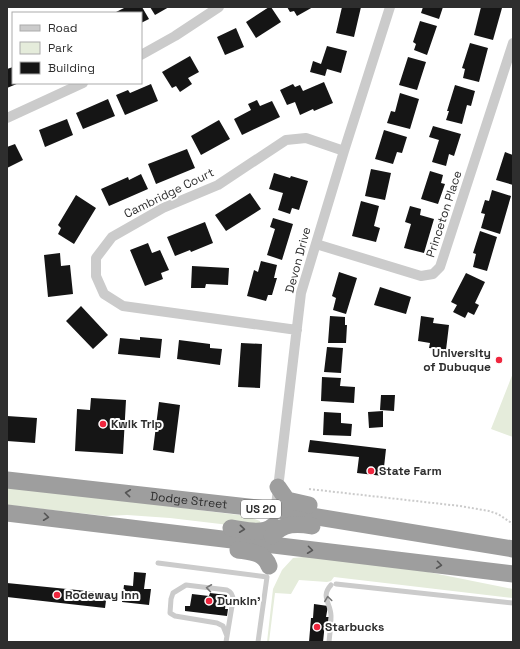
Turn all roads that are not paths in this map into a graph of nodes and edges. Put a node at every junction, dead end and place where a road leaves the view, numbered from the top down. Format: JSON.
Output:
{"nodes":[{"id":1,"x":219,"y":7,"type":"edge"},
{"id":2,"x":390,"y":7,"type":"edge"},
{"id":3,"x":513,"y":43,"type":"edge"},
{"id":4,"x":142,"y":54,"type":"edge"},
{"id":5,"x":81,"y":84,"type":"edge"},
{"id":6,"x":7,"y":118,"type":"edge"},
{"id":7,"x":344,"y":151,"type":"junction"},
{"id":8,"x":316,"y":244,"type":"junction"},
{"id":9,"x":297,"y":330,"type":"junction"},
{"id":10,"x":7,"y":480,"type":"edge"},
{"id":11,"x":278,"y":487,"type":"junction"},
{"id":12,"x":7,"y":513,"type":"edge"},
{"id":13,"x":111,"y":525,"type":"junction"},
{"id":14,"x":273,"y":529,"type":"junction"},
{"id":15,"x":458,"y":540,"type":"junction"},
{"id":16,"x":513,"y":549,"type":"edge"},
{"id":17,"x":158,"y":564,"type":"dead end"},
{"id":18,"x":268,"y":572,"type":"junction"},
{"id":19,"x":513,"y":574,"type":"edge"},
{"id":20,"x":513,"y":603,"type":"edge"},
{"id":21,"x":227,"y":636,"type":"junction"},
{"id":22,"x":226,"y":642,"type":"edge"},
{"id":23,"x":258,"y":642,"type":"edge"},
{"id":24,"x":329,"y":642,"type":"edge"}],
"edges":[{"from":1,"to":4,"type":"street"},
{"from":2,"to":7,"type":"street","name":"Devon Drive"},
{"from":3,"to":8,"type":"street","name":"Princeton Place"},
{"from":5,"to":6,"type":"street"},
{"from":7,"to":8,"type":"street","name":"Devon Drive"},
{"from":7,"to":9,"type":"street","name":"Cambridge Court"},
{"from":8,"to":9,"type":"street","name":"Devon Drive"},
{"from":9,"to":11,"type":"street","name":"Devon Drive"},
{"from":14,"to":10,"type":"highway","name":"Dodge Street","number":"US 20","one_way":true},
{"from":11,"to":14,"type":"street","name":"Devon Drive"},
{"from":11,"to":15,"type":"highway"},
{"from":12,"to":13,"type":"highway","one_way":true},
{"from":13,"to":14,"type":"highway","one_way":true},
{"from":13,"to":18,"type":"highway"},
{"from":14,"to":15,"type":"highway","name":"Dodge Street","number":"US 20"},
{"from":14,"to":15,"type":"highway"},
{"from":14,"to":18,"type":"street","name":"Devon Drive"},
{"from":14,"to":19,"type":"highway","name":"Dodge Street","number":"US 20","one_way":true},
{"from":15,"to":16,"type":"highway","name":"Dodge Street","number":"US 20"},
{"from":17,"to":18,"type":"lane"},
{"from":18,"to":23,"type":"lane"},
{"from":24,"to":20,"type":"lane","one_way":true},
{"from":21,"to":21,"type":"lane","one_way":true},
{"from":21,"to":22,"type":"lane"}]}
